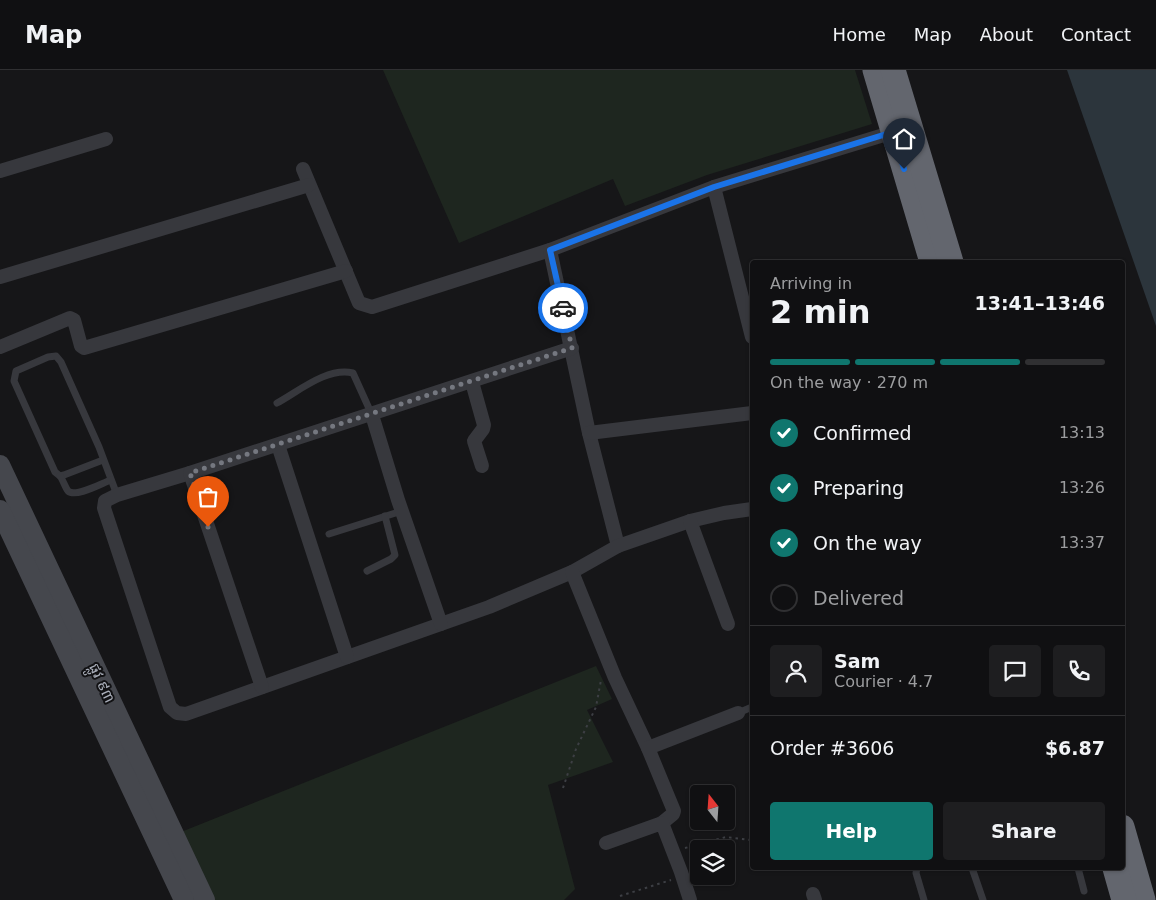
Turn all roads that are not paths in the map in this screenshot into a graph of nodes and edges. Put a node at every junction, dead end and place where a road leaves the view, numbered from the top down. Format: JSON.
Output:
{"nodes":[{"id":1,"x":875,"y":70,"type":"edge"},
{"id":2,"x":893,"y":70,"type":"edge"},
{"id":3,"x":902,"y":129,"type":"junction"},
{"id":4,"x":106,"y":139,"type":"dead end"},
{"id":5,"x":303,"y":169,"type":"dead end"},
{"id":6,"x":0,"y":171,"type":"edge"},
{"id":7,"x":309,"y":185,"type":"junction"},
{"id":8,"x":714,"y":187,"type":"junction"},
{"id":9,"x":550,"y":250,"type":"junction"},
{"id":10,"x":932,"y":260,"type":"edge"},
{"id":11,"x":950,"y":260,"type":"edge"},
{"id":12,"x":346,"y":271,"type":"junction"},
{"id":13,"x":0,"y":277,"type":"edge"},
{"id":14,"x":750,"y":315,"type":"edge"},
{"id":15,"x":0,"y":347,"type":"edge"},
{"id":16,"x":572,"y":348,"type":"junction"},
{"id":17,"x":472,"y":382,"type":"junction"},
{"id":18,"x":277,"y":403,"type":"dead end"},
{"id":19,"x":750,"y":413,"type":"edge"},
{"id":20,"x":372,"y":415,"type":"junction"},
{"id":21,"x":589,"y":433,"type":"junction"},
{"id":22,"x":278,"y":445,"type":"junction"},
{"id":23,"x":103,"y":460,"type":"junction"},
{"id":24,"x":0,"y":465,"type":"edge"},
{"id":25,"x":482,"y":466,"type":"dead end"},
{"id":26,"x":190,"y":473,"type":"junction"},
{"id":27,"x":60,"y":476,"type":"junction"},
{"id":28,"x":111,"y":480,"type":"junction"},
{"id":29,"x":117,"y":495,"type":"junction"},
{"id":30,"x":750,"y":508,"type":"edge"},
{"id":31,"x":0,"y":510,"type":"edge"},
{"id":32,"x":402,"y":511,"type":"junction"},
{"id":33,"x":385,"y":516,"type":"junction"},
{"id":34,"x":690,"y":521,"type":"junction"},
{"id":35,"x":329,"y":534,"type":"dead end"},
{"id":36,"x":618,"y":546,"type":"junction"},
{"id":37,"x":367,"y":570,"type":"dead end"},
{"id":38,"x":572,"y":572,"type":"junction"},
{"id":39,"x":441,"y":624,"type":"junction"},
{"id":40,"x":728,"y":624,"type":"dead end"},
{"id":41,"x":347,"y":657,"type":"junction"},
{"id":42,"x":262,"y":687,"type":"junction"},
{"id":43,"x":750,"y":708,"type":"edge"},
{"id":44,"x":738,"y":713,"type":"joint"},
{"id":45,"x":648,"y":748,"type":"junction"},
{"id":46,"x":662,"y":824,"type":"junction"},
{"id":47,"x":1125,"y":837,"type":"edge"},
{"id":48,"x":606,"y":843,"type":"dead end"},
{"id":49,"x":917,"y":870,"type":"edge"},
{"id":50,"x":973,"y":870,"type":"edge"},
{"id":51,"x":1079,"y":870,"type":"edge"},
{"id":52,"x":1116,"y":870,"type":"edge"},
{"id":53,"x":1084,"y":891,"type":"dead end"},
{"id":54,"x":184,"y":900,"type":"edge"},
{"id":55,"x":205,"y":900,"type":"edge"},
{"id":56,"x":690,"y":900,"type":"edge"},
{"id":57,"x":924,"y":900,"type":"edge"},
{"id":58,"x":983,"y":900,"type":"edge"},
{"id":59,"x":1124,"y":900,"type":"edge"},
{"id":60,"x":1143,"y":900,"type":"edge"}],
"edges":[{"from":1,"to":3,"type":"highway"},
{"from":2,"to":3,"type":"highway"},
{"from":3,"to":8,"type":"street"},
{"from":3,"to":10,"type":"highway"},
{"from":3,"to":11,"type":"highway"},
{"from":4,"to":6,"type":"street"},
{"from":5,"to":7,"type":"street"},
{"from":7,"to":12,"type":"street"},
{"from":7,"to":13,"type":"street"},
{"from":8,"to":9,"type":"street"},
{"from":8,"to":14,"type":"street"},
{"from":9,"to":12,"type":"street"},
{"from":9,"to":16,"type":"street"},
{"from":12,"to":15,"type":"street"},
{"from":16,"to":17,"type":"street"},
{"from":16,"to":21,"type":"street"},
{"from":17,"to":20,"type":"street"},
{"from":17,"to":25,"type":"street"},
{"from":18,"to":20,"type":"lane"},
{"from":19,"to":21,"type":"street"},
{"from":20,"to":22,"type":"street"},
{"from":20,"to":32,"type":"street"},
{"from":21,"to":36,"type":"street"},
{"from":22,"to":26,"type":"street"},
{"from":22,"to":41,"type":"street"},
{"from":23,"to":27,"type":"lane"},
{"from":23,"to":27,"type":"lane"},
{"from":23,"to":28,"type":"lane"},
{"from":24,"to":55,"type":"street","name":"ផ្លូវ ៩៣"},
{"from":26,"to":29,"type":"street"},
{"from":26,"to":42,"type":"street"},
{"from":27,"to":28,"type":"lane"},
{"from":28,"to":29,"type":"lane"},
{"from":29,"to":42,"type":"street"},
{"from":30,"to":34,"type":"street"},
{"from":31,"to":54,"type":"street","name":"ផ្លូវ ៩៣"},
{"from":32,"to":33,"type":"lane"},
{"from":32,"to":39,"type":"street"},
{"from":33,"to":35,"type":"lane"},
{"from":33,"to":37,"type":"lane"},
{"from":34,"to":36,"type":"street"},
{"from":34,"to":40,"type":"street"},
{"from":36,"to":38,"type":"street"},
{"from":38,"to":39,"type":"street"},
{"from":38,"to":45,"type":"street"},
{"from":39,"to":41,"type":"street"},
{"from":41,"to":42,"type":"street"},
{"from":43,"to":44,"type":"lane"},
{"from":44,"to":45,"type":"street"},
{"from":45,"to":46,"type":"street"},
{"from":46,"to":48,"type":"street"},
{"from":46,"to":56,"type":"street"},
{"from":47,"to":60,"type":"highway"},
{"from":49,"to":57,"type":"lane"},
{"from":50,"to":58,"type":"lane"},
{"from":51,"to":53,"type":"lane"},
{"from":52,"to":59,"type":"highway"}]}
